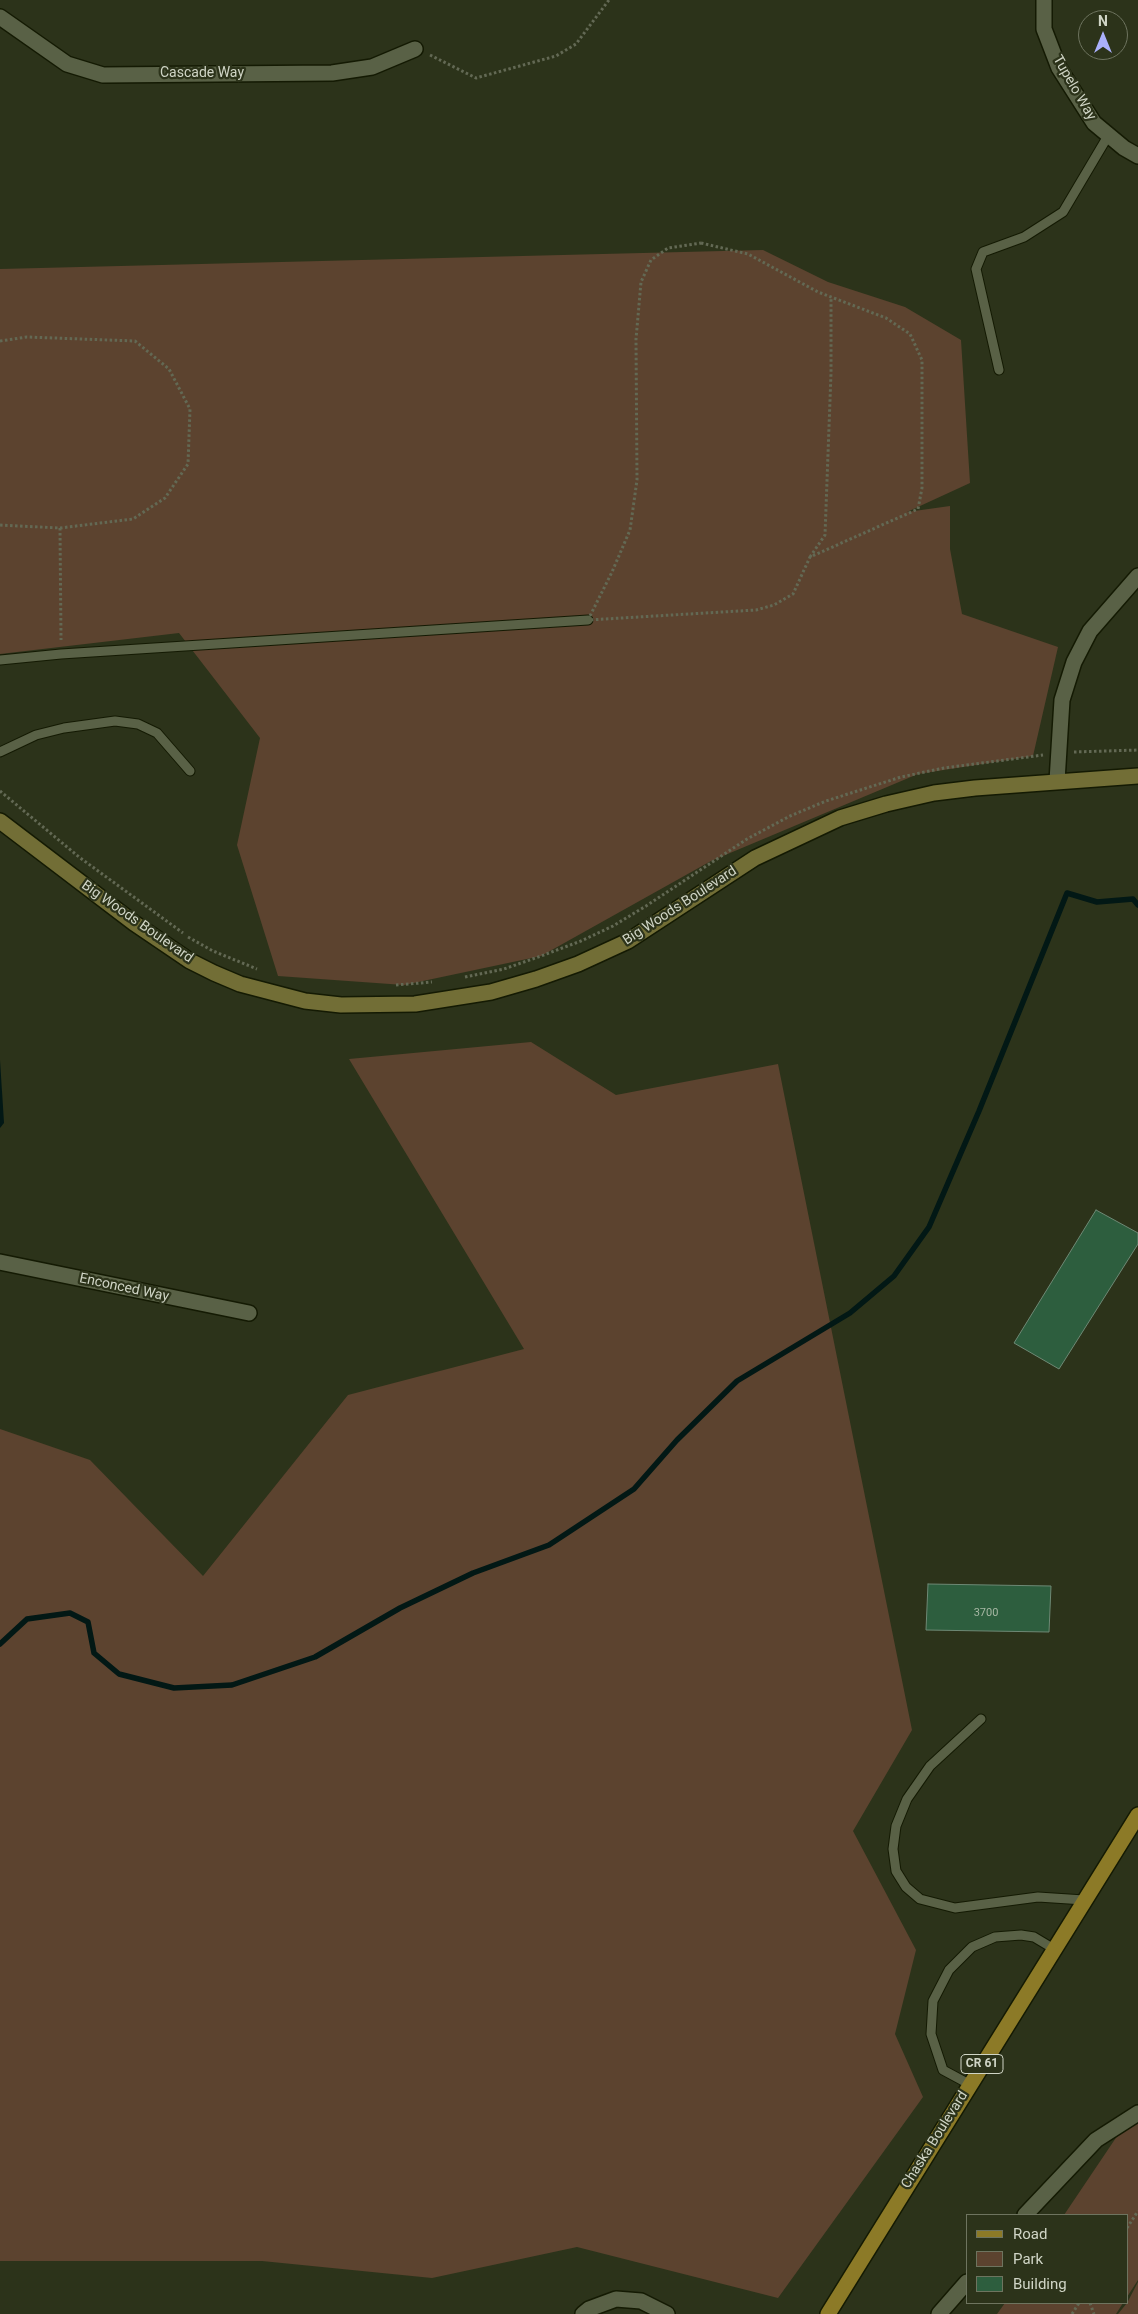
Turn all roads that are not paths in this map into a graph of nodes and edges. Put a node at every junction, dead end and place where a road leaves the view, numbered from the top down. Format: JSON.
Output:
{"nodes":[{"id":1,"x":1044,"y":0,"type":"edge"},
{"id":2,"x":0,"y":17,"type":"edge"},
{"id":3,"x":416,"y":49,"type":"road end"},
{"id":4,"x":1108,"y":136,"type":"junction"},
{"id":5,"x":1138,"y":156,"type":"edge"},
{"id":6,"x":999,"y":370,"type":"dead end"},
{"id":7,"x":1138,"y":576,"type":"edge"},
{"id":8,"x":588,"y":620,"type":"road end"},
{"id":9,"x":0,"y":660,"type":"edge"},
{"id":10,"x":0,"y":752,"type":"edge"},
{"id":11,"x":190,"y":771,"type":"dead end"},
{"id":12,"x":1138,"y":776,"type":"edge"},
{"id":13,"x":1057,"y":782,"type":"junction"},
{"id":14,"x":0,"y":821,"type":"edge"},
{"id":15,"x":0,"y":1262,"type":"edge"},
{"id":16,"x":249,"y":1314,"type":"dead end"},
{"id":17,"x":981,"y":1719,"type":"dead end"},
{"id":18,"x":1138,"y":1814,"type":"edge"},
{"id":19,"x":1084,"y":1900,"type":"junction"},
{"id":20,"x":1054,"y":1949,"type":"junction"},
{"id":21,"x":969,"y":2084,"type":"junction"},
{"id":22,"x":1138,"y":2113,"type":"edge"},
{"id":23,"x":1026,"y":2214,"type":"edge"},
{"id":24,"x":966,"y":2283,"type":"edge"},
{"id":25,"x":582,"y":2314,"type":"edge"},
{"id":26,"x":667,"y":2314,"type":"edge"},
{"id":27,"x":828,"y":2314,"type":"edge"},
{"id":28,"x":940,"y":2314,"type":"edge"}],
"edges":[{"from":1,"to":4,"type":"street","name":"Tupelo Way"},
{"from":2,"to":3,"type":"street","name":"Cascade Way"},
{"from":4,"to":5,"type":"street","name":"Tupelo Way"},
{"from":4,"to":6,"type":"lane"},
{"from":7,"to":13,"type":"street"},
{"from":8,"to":9,"type":"lane"},
{"from":10,"to":11,"type":"lane"},
{"from":12,"to":13,"type":"street","name":"Big Woods Boulevard"},
{"from":13,"to":14,"type":"street","name":"Big Woods Boulevard"},
{"from":15,"to":16,"type":"street","name":"Enconced Way"},
{"from":17,"to":19,"type":"lane"},
{"from":18,"to":19,"type":"main road","name":"Chaska Boulevard","number":"CR 61"},
{"from":19,"to":20,"type":"main road","name":"Chaska Boulevard","number":"CR 61"},
{"from":20,"to":21,"type":"main road","name":"Chaska Boulevard","number":"CR 61"},
{"from":20,"to":21,"type":"lane"},
{"from":21,"to":27,"type":"main road","name":"Chaska Boulevard","number":"CR 61"},
{"from":22,"to":23,"type":"street"},
{"from":24,"to":28,"type":"street"},
{"from":25,"to":26,"type":"street"}]}
